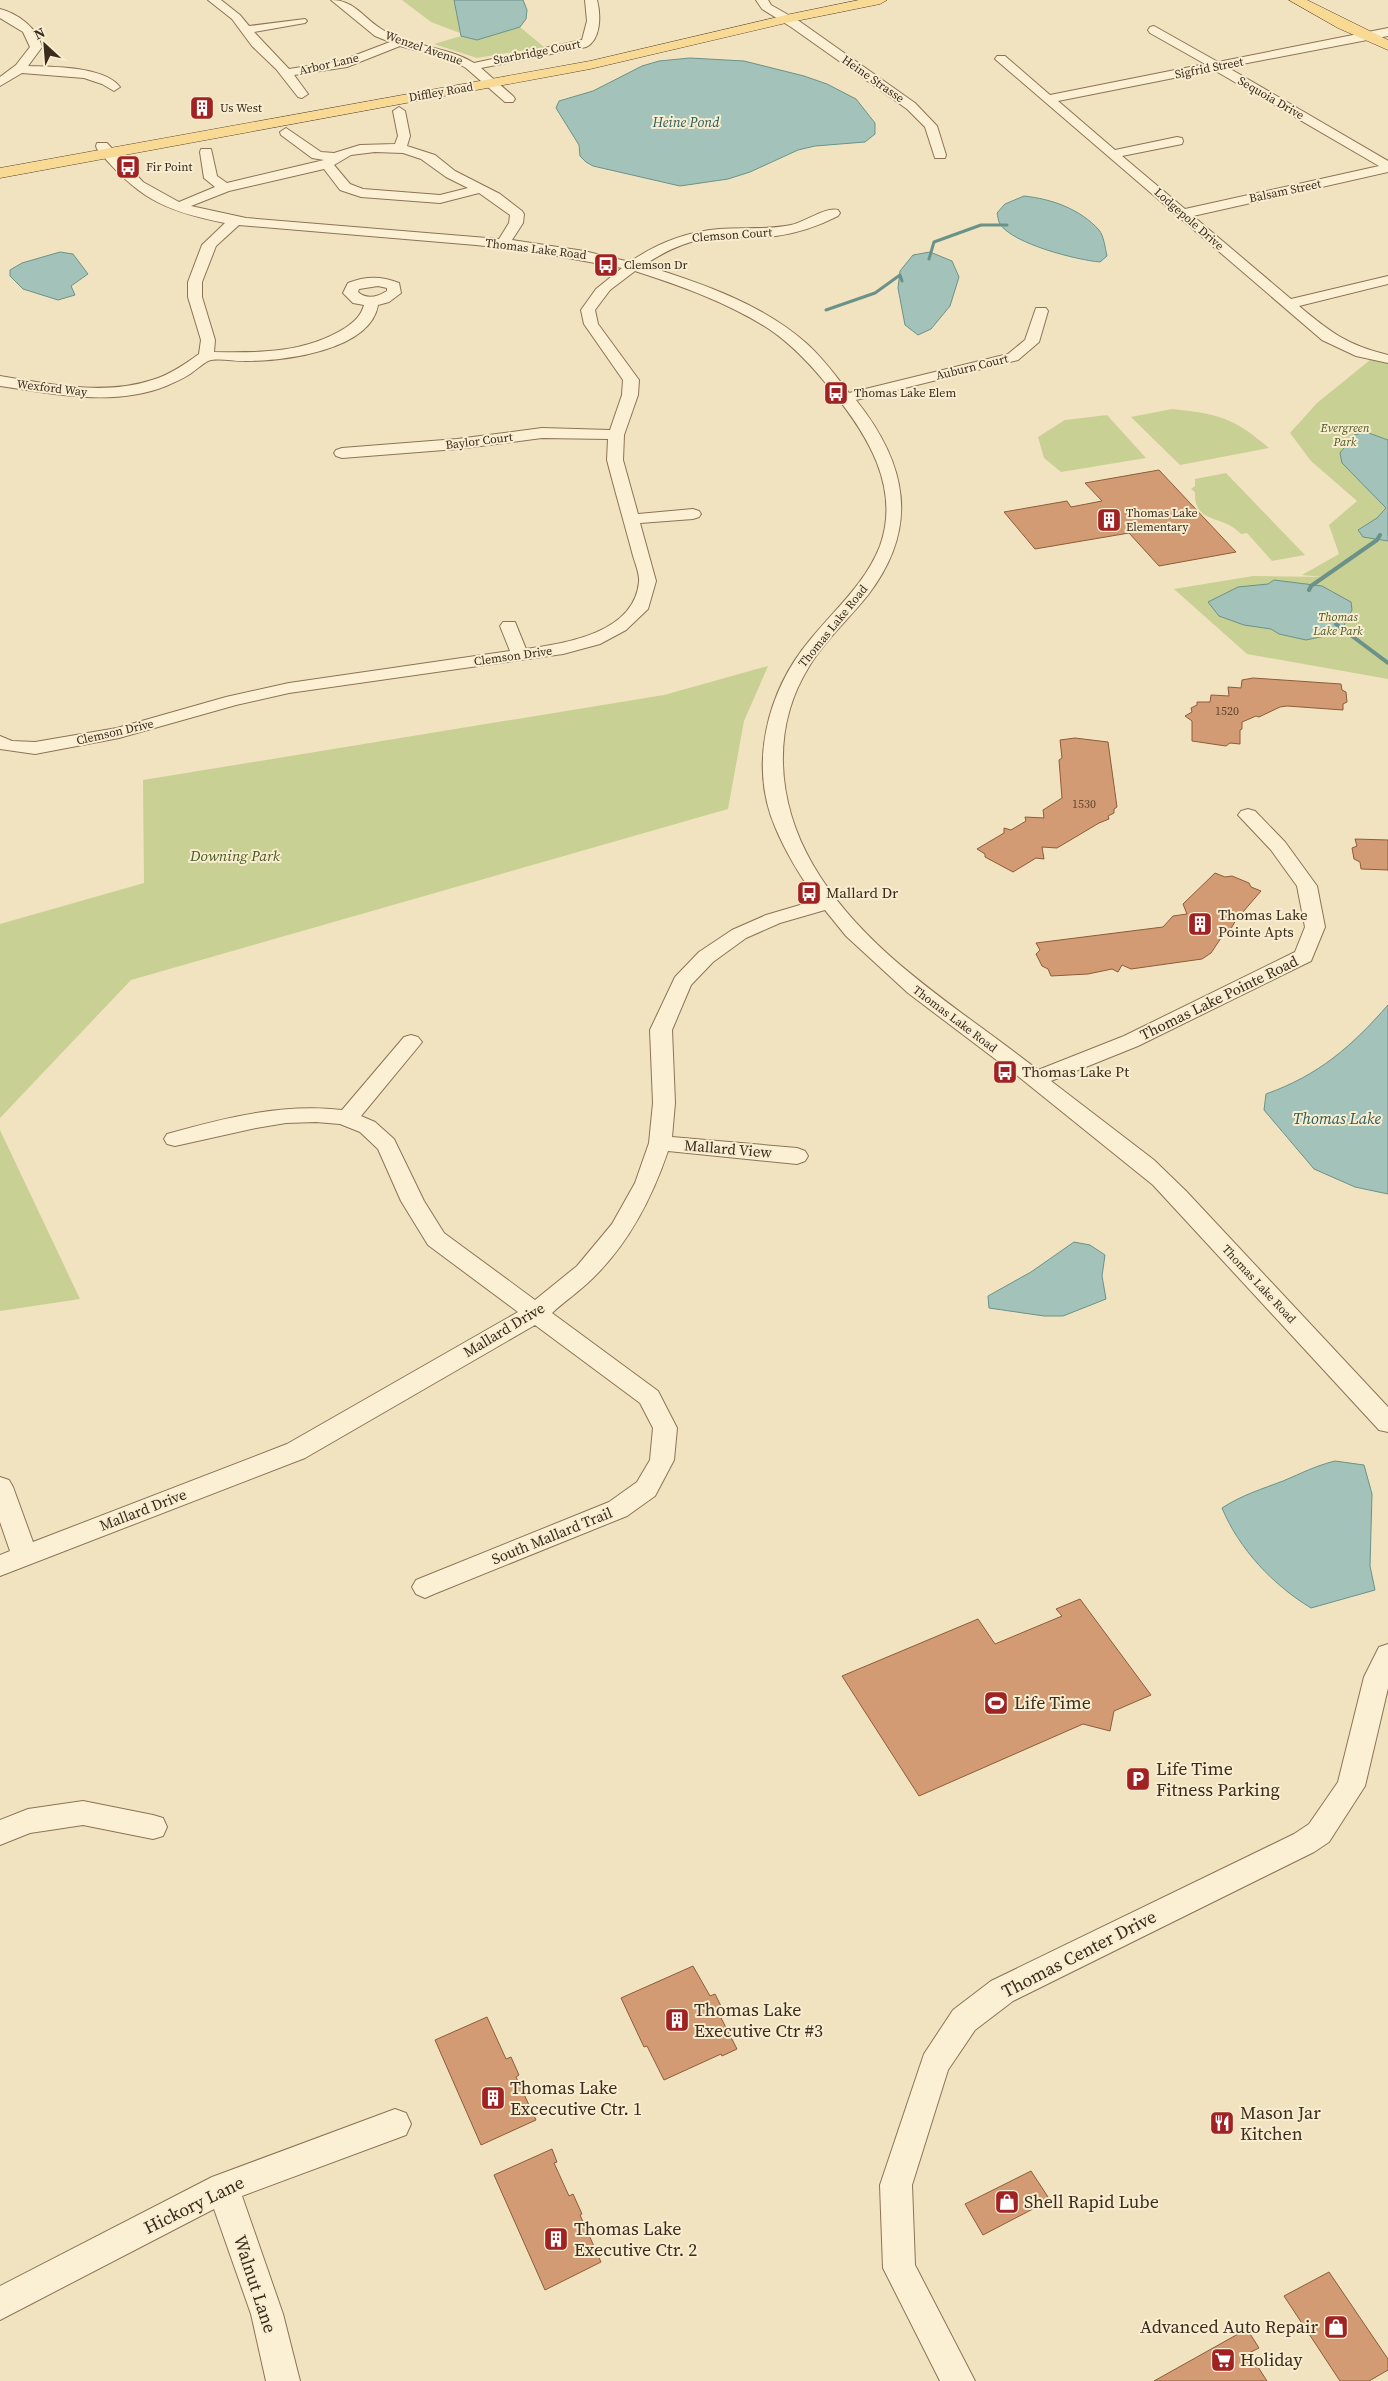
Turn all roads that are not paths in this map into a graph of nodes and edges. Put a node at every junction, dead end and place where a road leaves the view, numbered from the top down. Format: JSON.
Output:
{"nodes":[{"id":1,"x":214,"y":0,"type":"edge"},
{"id":2,"x":337,"y":0,"type":"edge"},
{"id":3,"x":592,"y":0,"type":"edge"},
{"id":4,"x":762,"y":0,"type":"edge"},
{"id":5,"x":840,"y":0,"type":"edge"},
{"id":6,"x":880,"y":0,"type":"edge"},
{"id":7,"x":1296,"y":0,"type":"edge"},
{"id":8,"x":1315,"y":0,"type":"edge"},
{"id":9,"x":0,"y":13,"type":"edge"},
{"id":10,"x":781,"y":16,"type":"junction"},
{"id":11,"x":301,"y":21,"type":"dead end"},
{"id":12,"x":245,"y":30,"type":"junction"},
{"id":13,"x":1154,"y":30,"type":"dead end"},
{"id":14,"x":1388,"y":32,"type":"edge"},
{"id":15,"x":1370,"y":36,"type":"junction"},
{"id":16,"x":400,"y":42,"type":"junction"},
{"id":17,"x":1388,"y":46,"type":"edge"},
{"id":18,"x":1001,"y":59,"type":"dead end"},
{"id":19,"x":1217,"y":66,"type":"junction"},
{"id":20,"x":20,"y":69,"type":"junction"},
{"id":21,"x":286,"y":74,"type":"junction"},
{"id":22,"x":484,"y":76,"type":"junction"},
{"id":23,"x":0,"y":82,"type":"edge"},
{"id":24,"x":114,"y":87,"type":"dead end"},
{"id":25,"x":302,"y":94,"type":"dead end"},
{"id":26,"x":509,"y":99,"type":"dead end"},
{"id":27,"x":1048,"y":100,"type":"junction"},
{"id":28,"x":398,"y":111,"type":"dead end"},
{"id":29,"x":286,"y":132,"type":"dead end"},
{"id":30,"x":1177,"y":141,"type":"dead end"},
{"id":31,"x":400,"y":149,"type":"junction"},
{"id":32,"x":105,"y":150,"type":"junction"},
{"id":33,"x":206,"y":152,"type":"dead end"},
{"id":34,"x":1112,"y":154,"type":"junction"},
{"id":35,"x":940,"y":155,"type":"dead end"},
{"id":36,"x":330,"y":161,"type":"junction"},
{"id":37,"x":0,"y":164,"type":"edge"},
{"id":38,"x":1388,"y":167,"type":"edge"},
{"id":39,"x":0,"y":173,"type":"edge"},
{"id":40,"x":225,"y":188,"type":"junction"},
{"id":41,"x":480,"y":189,"type":"junction"},
{"id":42,"x":180,"y":206,"type":"junction"},
{"id":43,"x":832,"y":213,"type":"dead end"},
{"id":44,"x":1182,"y":214,"type":"junction"},
{"id":45,"x":236,"y":220,"type":"junction"},
{"id":46,"x":253,"y":223,"type":"junction"},
{"id":47,"x":504,"y":244,"type":"junction"},
{"id":48,"x":205,"y":260,"type":"junction"},
{"id":49,"x":634,"y":266,"type":"junction"},
{"id":50,"x":1388,"y":280,"type":"edge"},
{"id":51,"x":371,"y":302,"type":"dead end"},
{"id":52,"x":1288,"y":304,"type":"junction"},
{"id":53,"x":1041,"y":311,"type":"dead end"},
{"id":54,"x":206,"y":356,"type":"junction"},
{"id":55,"x":1388,"y":359,"type":"edge"},
{"id":56,"x":0,"y":381,"type":"edge"},
{"id":57,"x":846,"y":398,"type":"junction"},
{"id":58,"x":616,"y":435,"type":"junction"},
{"id":59,"x":342,"y":453,"type":"dead end"},
{"id":60,"x":693,"y":514,"type":"dead end"},
{"id":61,"x":631,"y":519,"type":"junction"},
{"id":62,"x":509,"y":626,"type":"dead end"},
{"id":63,"x":520,"y":655,"type":"junction"},
{"id":64,"x":0,"y":742,"type":"edge"},
{"id":65,"x":1248,"y":815,"type":"dead end"},
{"id":66,"x":830,"y":902,"type":"junction"},
{"id":67,"x":411,"y":1042,"type":"dead end"},
{"id":68,"x":1035,"y":1079,"type":"junction"},
{"id":69,"x":347,"y":1118,"type":"junction"},
{"id":70,"x":175,"y":1139,"type":"dead end"},
{"id":71,"x":660,"y":1143,"type":"junction"},
{"id":72,"x":797,"y":1156,"type":"dead end"},
{"id":73,"x":536,"y":1313,"type":"junction"},
{"id":74,"x":1388,"y":1424,"type":"edge"},
{"id":75,"x":0,"y":1487,"type":"edge"},
{"id":76,"x":25,"y":1556,"type":"junction"},
{"id":77,"x":0,"y":1566,"type":"edge"},
{"id":78,"x":425,"y":1587,"type":"dead end"},
{"id":79,"x":1388,"y":1655,"type":"edge"},
{"id":80,"x":153,"y":1827,"type":"dead end"},
{"id":81,"x":0,"y":1833,"type":"edge"},
{"id":82,"x":395,"y":2124,"type":"dead end"},
{"id":83,"x":223,"y":2188,"type":"junction"},
{"id":84,"x":0,"y":2304,"type":"edge"},
{"id":85,"x":283,"y":2381,"type":"edge"},
{"id":86,"x":958,"y":2381,"type":"edge"}],
"edges":[{"from":1,"to":12,"type":"street","name":"Arbor Lane"},
{"from":2,"to":16,"type":"street","name":"Wenzel Avenue"},
{"from":3,"to":22,"type":"street","name":"Starbridge Court"},
{"from":4,"to":10,"type":"street","name":"Heine Strasse"},
{"from":5,"to":10,"type":"main road","name":"Diffley Road"},
{"from":6,"to":10,"type":"main road","name":"Diffley Road"},
{"from":7,"to":15,"type":"main road"},
{"from":8,"to":15,"type":"main road"},
{"from":9,"to":20,"type":"street"},
{"from":10,"to":22,"type":"main road","name":"Diffley Road"},
{"from":10,"to":35,"type":"street","name":"Heine Strasse"},
{"from":11,"to":12,"type":"street"},
{"from":12,"to":21,"type":"street","name":"Arbor Lane"},
{"from":13,"to":19,"type":"street","name":"Sequoia Drive"},
{"from":14,"to":15,"type":"street","name":"Sigfrid Street"},
{"from":15,"to":17,"type":"main road"},
{"from":15,"to":19,"type":"street","name":"Sigfrid Street"},
{"from":16,"to":21,"type":"street","name":"Arbor Lane"},
{"from":16,"to":22,"type":"street","name":"Wenzel Avenue"},
{"from":18,"to":27,"type":"street","name":"Lodgepole Drive"},
{"from":19,"to":27,"type":"street","name":"Sigfrid Street"},
{"from":19,"to":38,"type":"street","name":"Sequoia Drive"},
{"from":20,"to":23,"type":"street"},
{"from":20,"to":24,"type":"street"},
{"from":21,"to":25,"type":"street","name":"Arbor Lane"},
{"from":22,"to":26,"type":"street","name":"Wenzel Avenue"},
{"from":22,"to":32,"type":"main road","name":"Diffley Road"},
{"from":27,"to":34,"type":"street","name":"Lodgepole Drive"},
{"from":28,"to":31,"type":"street"},
{"from":29,"to":36,"type":"street"},
{"from":30,"to":34,"type":"street"},
{"from":31,"to":36,"type":"street"},
{"from":31,"to":41,"type":"street"},
{"from":32,"to":37,"type":"main road","name":"Diffley Road"},
{"from":32,"to":39,"type":"main road","name":"Diffley Road"},
{"from":32,"to":42,"type":"street","name":"Thomas Lake Road"},
{"from":33,"to":40,"type":"street"},
{"from":34,"to":44,"type":"street","name":"Lodgepole Drive"},
{"from":36,"to":40,"type":"street"},
{"from":36,"to":41,"type":"street"},
{"from":38,"to":44,"type":"street","name":"Balsam Street"},
{"from":40,"to":42,"type":"street"},
{"from":41,"to":47,"type":"street"},
{"from":42,"to":45,"type":"street","name":"Thomas Lake Road"},
{"from":43,"to":49,"type":"street","name":"Clemson Court"},
{"from":44,"to":52,"type":"street","name":"Lodgepole Drive"},
{"from":45,"to":46,"type":"street","name":"Thomas Lake Road"},
{"from":45,"to":48,"type":"street"},
{"from":46,"to":47,"type":"street","name":"Thomas Lake Road"},
{"from":46,"to":48,"type":"street"},
{"from":47,"to":49,"type":"street","name":"Thomas Lake Road"},
{"from":48,"to":54,"type":"street"},
{"from":49,"to":57,"type":"street","name":"Thomas Lake Road"},
{"from":49,"to":58,"type":"street","name":"Clemson Drive"},
{"from":50,"to":52,"type":"street"},
{"from":51,"to":54,"type":"street"},
{"from":52,"to":55,"type":"street","name":"Lodgepole Drive"},
{"from":53,"to":57,"type":"street","name":"Auburn Court"},
{"from":54,"to":56,"type":"street","name":"Wexford Way"},
{"from":57,"to":66,"type":"street","name":"Thomas Lake Road"},
{"from":58,"to":59,"type":"street","name":"Baylor Court"},
{"from":58,"to":61,"type":"street","name":"Clemson Drive"},
{"from":60,"to":61,"type":"street"},
{"from":61,"to":63,"type":"street","name":"Clemson Drive"},
{"from":62,"to":63,"type":"street"},
{"from":63,"to":64,"type":"street","name":"Clemson Drive"},
{"from":65,"to":68,"type":"street","name":"Thomas Lake Pointe Road"},
{"from":66,"to":68,"type":"street","name":"Thomas Lake Road"},
{"from":66,"to":71,"type":"street","name":"Mallard Drive"},
{"from":67,"to":69,"type":"street"},
{"from":68,"to":74,"type":"street","name":"Thomas Lake Road"},
{"from":69,"to":70,"type":"street","name":"South Mallard Trail"},
{"from":69,"to":73,"type":"street","name":"South Mallard Trail"},
{"from":71,"to":72,"type":"street","name":"Mallard View"},
{"from":71,"to":73,"type":"street","name":"Mallard Drive"},
{"from":73,"to":76,"type":"street","name":"Mallard Drive"},
{"from":73,"to":78,"type":"street","name":"South Mallard Trail"},
{"from":75,"to":76,"type":"street"},
{"from":76,"to":77,"type":"street","name":"Mallard Drive"},
{"from":79,"to":86,"type":"street","name":"Thomas Center Drive"},
{"from":80,"to":81,"type":"street"},
{"from":82,"to":83,"type":"street","name":"Hickory Lane"},
{"from":83,"to":84,"type":"street","name":"Hickory Lane"},
{"from":83,"to":85,"type":"street","name":"Walnut Lane"}]}
